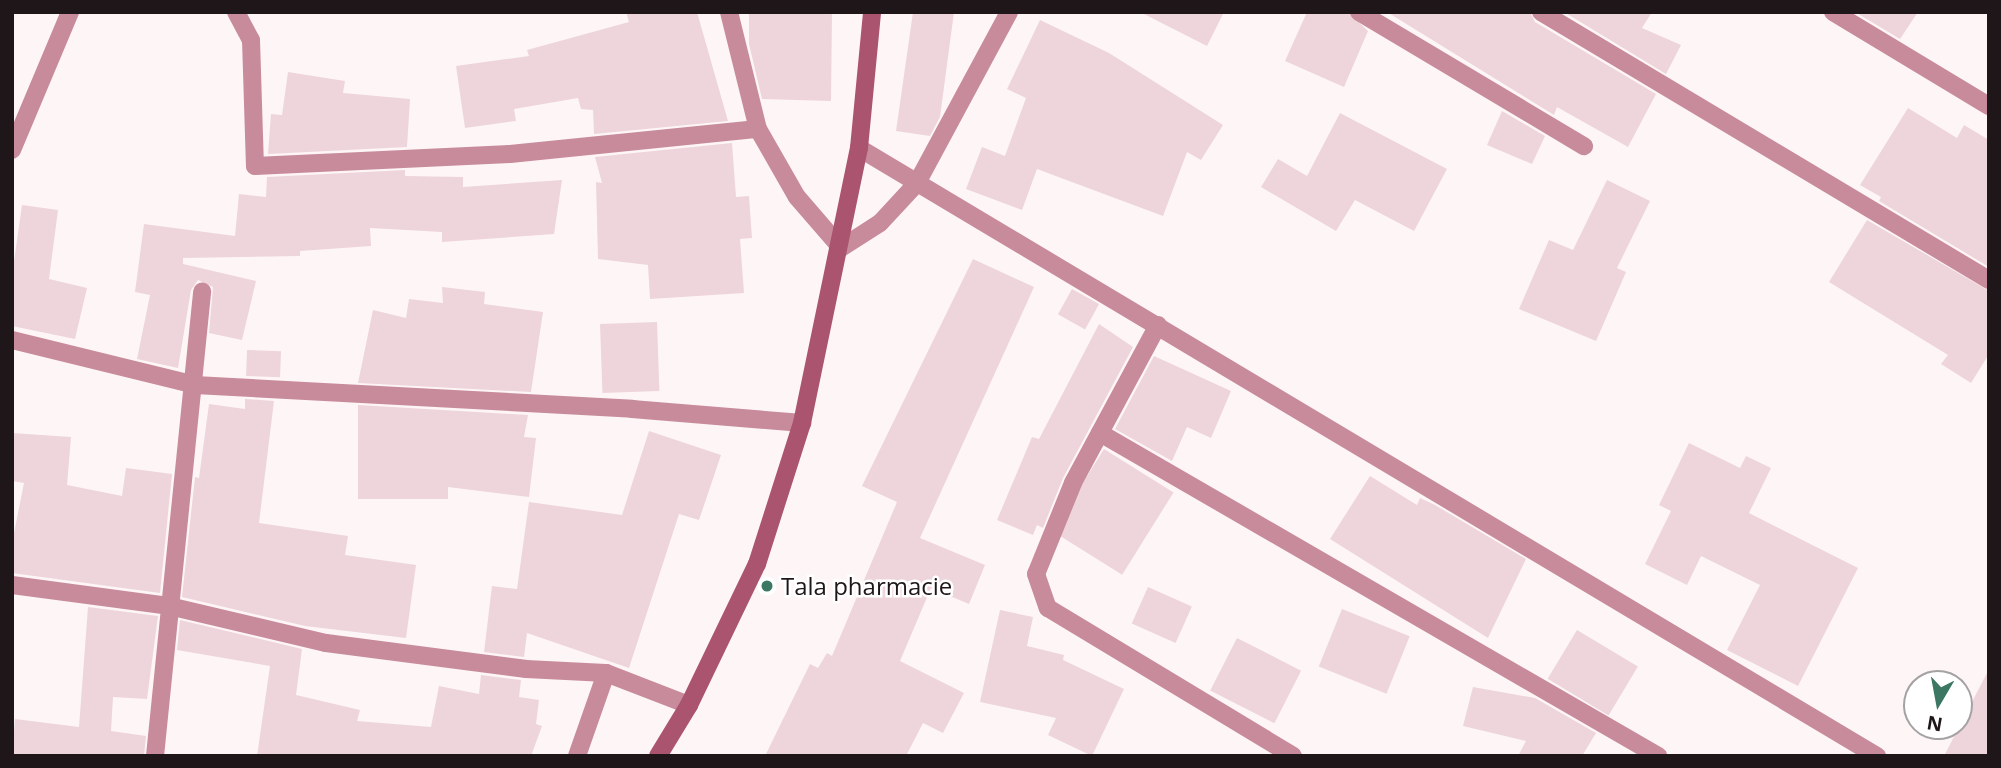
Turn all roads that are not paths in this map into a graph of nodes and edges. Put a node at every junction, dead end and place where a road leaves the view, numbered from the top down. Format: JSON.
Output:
{"nodes":[{"id":1,"x":70,"y":12,"type":"edge"},
{"id":2,"x":236,"y":12,"type":"edge"},
{"id":3,"x":729,"y":12,"type":"edge"},
{"id":4,"x":872,"y":12,"type":"edge"},
{"id":5,"x":1009,"y":12,"type":"edge"},
{"id":6,"x":1359,"y":12,"type":"edge"},
{"id":7,"x":1541,"y":12,"type":"edge"},
{"id":8,"x":1833,"y":12,"type":"edge"},
{"id":9,"x":1989,"y":106,"type":"edge"},
{"id":10,"x":758,"y":129,"type":"junction"},
{"id":11,"x":1584,"y":146,"type":"dead end"},
{"id":12,"x":859,"y":148,"type":"junction"},
{"id":13,"x":12,"y":150,"type":"edge"},
{"id":14,"x":917,"y":183,"type":"junction"},
{"id":15,"x":841,"y":248,"type":"junction"},
{"id":16,"x":1989,"y":280,"type":"edge"},
{"id":17,"x":202,"y":291,"type":"dead end"},
{"id":18,"x":1158,"y":325,"type":"junction"},
{"id":19,"x":12,"y":340,"type":"edge"},
{"id":20,"x":195,"y":385,"type":"junction"},
{"id":21,"x":802,"y":423,"type":"junction"},
{"id":22,"x":1100,"y":433,"type":"junction"},
{"id":23,"x":12,"y":585,"type":"edge"},
{"id":24,"x":169,"y":606,"type":"junction"},
{"id":25,"x":606,"y":673,"type":"junction"},
{"id":26,"x":689,"y":705,"type":"junction"},
{"id":27,"x":155,"y":756,"type":"edge"},
{"id":28,"x":577,"y":756,"type":"edge"},
{"id":29,"x":658,"y":756,"type":"edge"},
{"id":30,"x":1293,"y":756,"type":"edge"},
{"id":31,"x":1658,"y":756,"type":"edge"},
{"id":32,"x":1877,"y":756,"type":"edge"}],
"edges":[{"from":1,"to":13,"type":"street"},
{"from":2,"to":10,"type":"street"},
{"from":3,"to":10,"type":"street"},
{"from":4,"to":12,"type":"main road"},
{"from":5,"to":14,"type":"street"},
{"from":6,"to":11,"type":"street"},
{"from":7,"to":16,"type":"street"},
{"from":8,"to":9,"type":"street"},
{"from":10,"to":15,"type":"street"},
{"from":12,"to":14,"type":"street"},
{"from":12,"to":15,"type":"main road"},
{"from":14,"to":15,"type":"street"},
{"from":14,"to":18,"type":"street"},
{"from":15,"to":21,"type":"main road"},
{"from":17,"to":20,"type":"street"},
{"from":18,"to":22,"type":"street"},
{"from":18,"to":32,"type":"street"},
{"from":19,"to":20,"type":"street"},
{"from":20,"to":21,"type":"street"},
{"from":20,"to":24,"type":"street"},
{"from":21,"to":26,"type":"main road"},
{"from":22,"to":30,"type":"street"},
{"from":22,"to":31,"type":"street"},
{"from":23,"to":24,"type":"street"},
{"from":24,"to":25,"type":"street"},
{"from":24,"to":27,"type":"street"},
{"from":25,"to":26,"type":"street"},
{"from":25,"to":28,"type":"street"},
{"from":26,"to":29,"type":"main road"}]}
